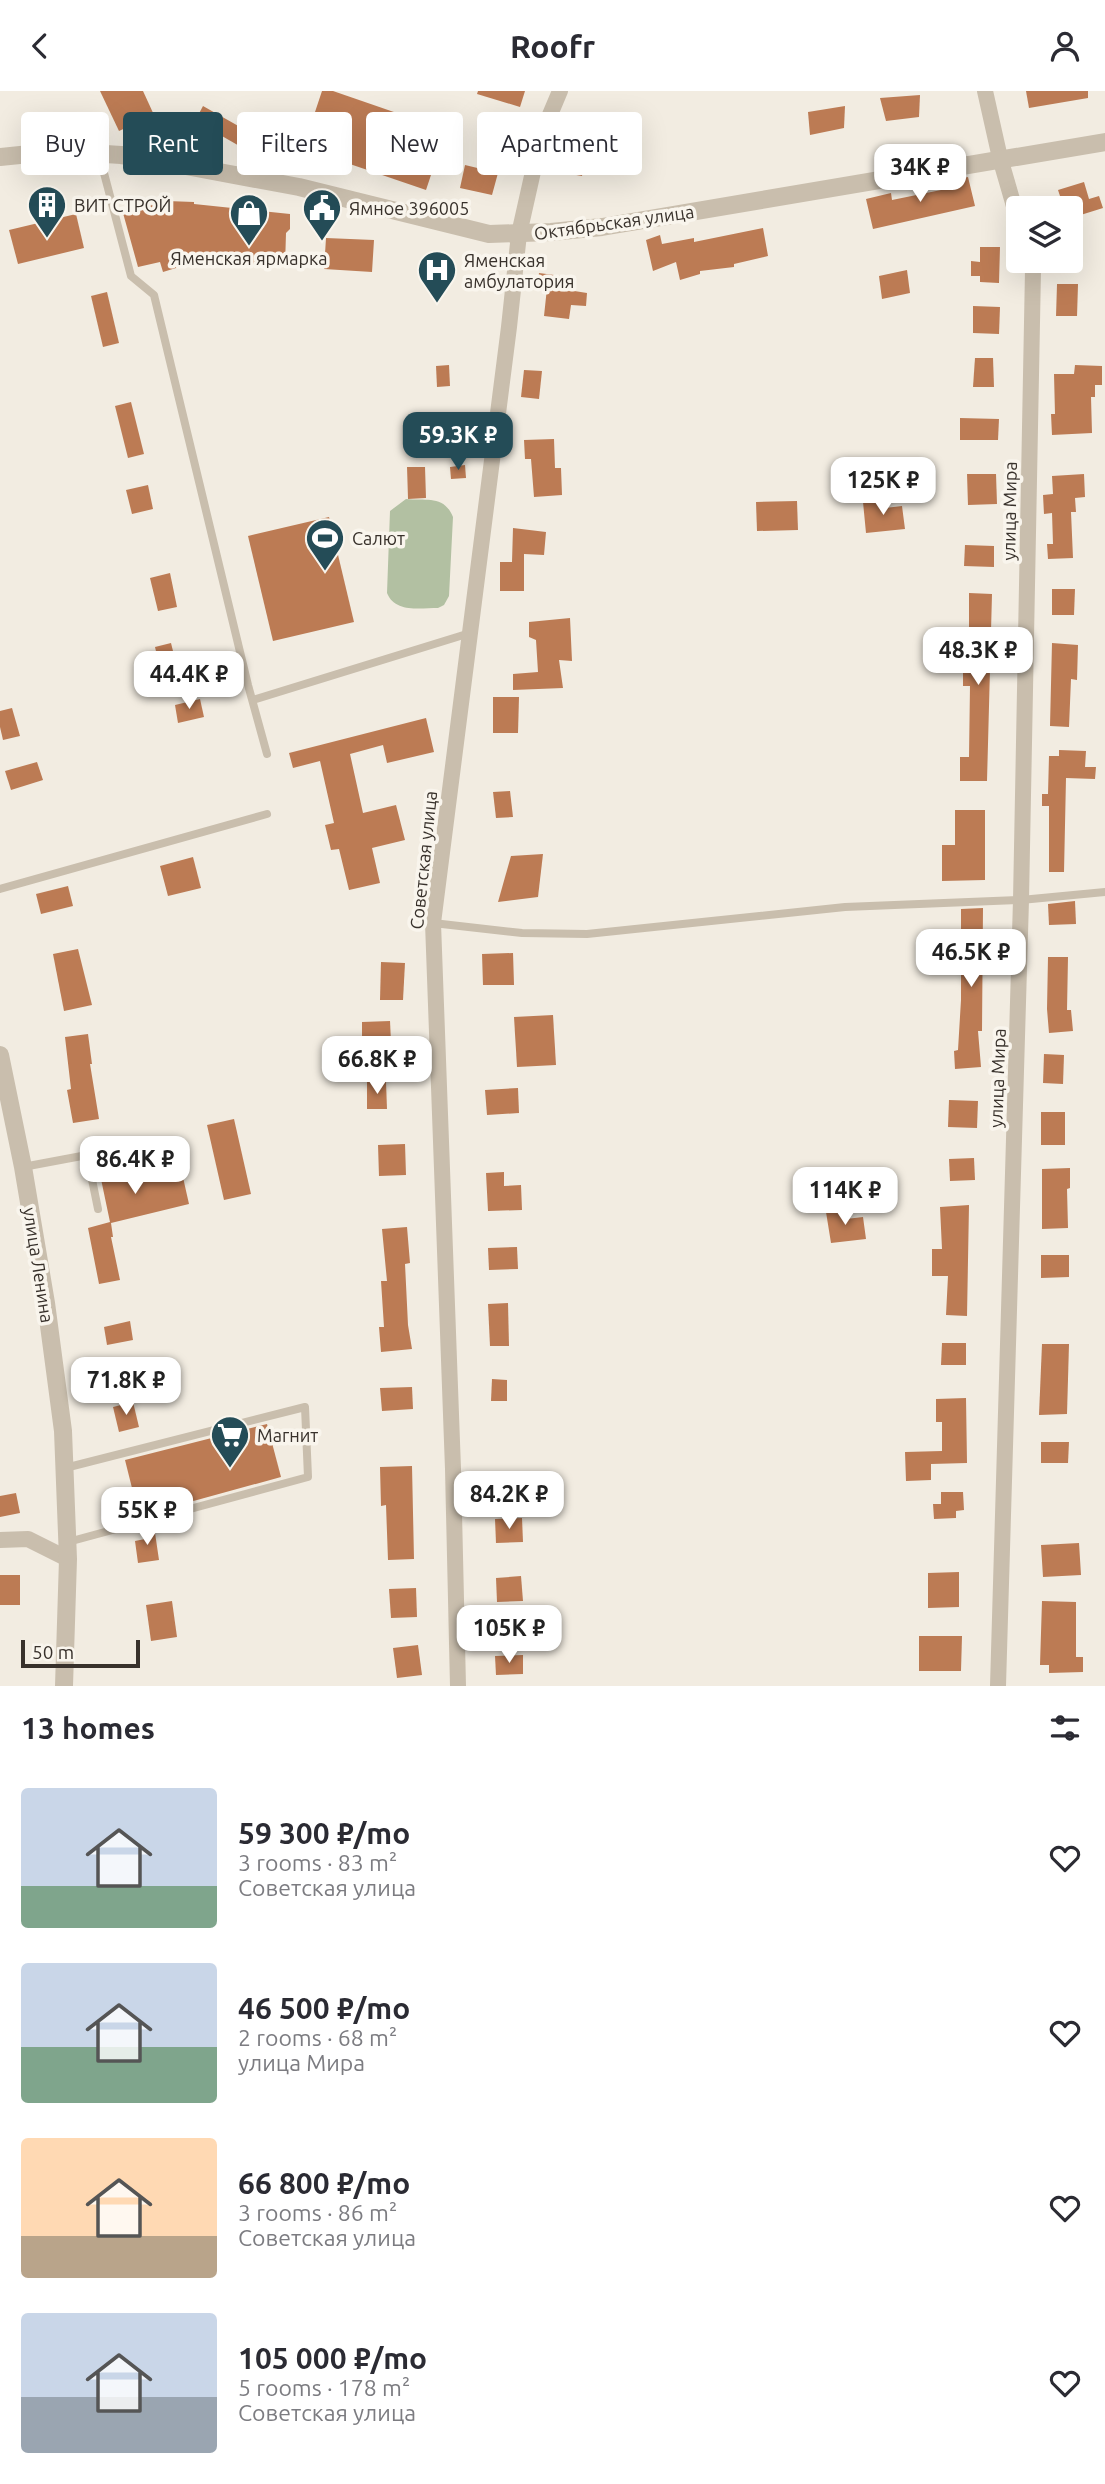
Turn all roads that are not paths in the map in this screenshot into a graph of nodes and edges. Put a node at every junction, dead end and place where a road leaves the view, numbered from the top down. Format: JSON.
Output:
{"nodes":[{"id":1,"x":560,"y":91,"type":"edge"},
{"id":2,"x":985,"y":91,"type":"edge"},
{"id":3,"x":1105,"y":142,"type":"edge"},
{"id":4,"x":2,"y":151,"type":"edge"},
{"id":5,"x":21,"y":151,"type":"edge"},
{"id":6,"x":109,"y":155,"type":"edge"},
{"id":7,"x":1000,"y":158,"type":"junction"},
{"id":8,"x":105,"y":175,"type":"edge"},
{"id":9,"x":1011,"y":196,"type":"edge"},
{"id":10,"x":519,"y":234,"type":"junction"},
{"id":11,"x":1032,"y":273,"type":"edge"},
{"id":12,"x":470,"y":633,"type":"junction"},
{"id":13,"x":253,"y":700,"type":"junction"},
{"id":14,"x":267,"y":754,"type":"dead end"},
{"id":15,"x":267,"y":814,"type":"dead end"},
{"id":16,"x":0,"y":889,"type":"edge"},
{"id":17,"x":1105,"y":892,"type":"edge"},
{"id":18,"x":1021,"y":900,"type":"junction"},
{"id":19,"x":433,"y":923,"type":"junction"},
{"id":20,"x":0,"y":1055,"type":"edge"},
{"id":21,"x":23,"y":1167,"type":"junction"},
{"id":22,"x":98,"y":1209,"type":"dead end"},
{"id":23,"x":65,"y":1468,"type":"junction"},
{"id":24,"x":0,"y":1540,"type":"edge"},
{"id":25,"x":67,"y":1551,"type":"junction"},
{"id":26,"x":64,"y":1686,"type":"edge"},
{"id":27,"x":458,"y":1686,"type":"edge"},
{"id":28,"x":998,"y":1686,"type":"edge"}],
"edges":[{"from":1,"to":10,"type":"street","name":"Советская улица"},
{"from":2,"to":7,"type":"street"},
{"from":3,"to":7,"type":"street","name":"Октябрьская улица"},
{"from":4,"to":5,"type":"street","name":"Октябрьская улица"},
{"from":6,"to":10,"type":"street","name":"Октябрьская улица"},
{"from":7,"to":9,"type":"street"},
{"from":7,"to":10,"type":"street","name":"Октябрьская улица"},
{"from":8,"to":13,"type":"lane"},
{"from":10,"to":12,"type":"street","name":"Советская улица"},
{"from":11,"to":18,"type":"street","name":"улица Мира"},
{"from":12,"to":13,"type":"lane"},
{"from":12,"to":19,"type":"street","name":"Советская улица"},
{"from":13,"to":14,"type":"lane"},
{"from":15,"to":16,"type":"lane"},
{"from":17,"to":18,"type":"lane"},
{"from":18,"to":19,"type":"lane"},
{"from":18,"to":28,"type":"street","name":"улица Мира"},
{"from":19,"to":27,"type":"street","name":"Советская улица"},
{"from":20,"to":21,"type":"street","name":"улица Ленина"},
{"from":21,"to":22,"type":"lane"},
{"from":21,"to":23,"type":"street","name":"улица Ленина"},
{"from":23,"to":25,"type":"street","name":"улица Ленина"},
{"from":23,"to":25,"type":"lane"},
{"from":24,"to":25,"type":"street"},
{"from":25,"to":26,"type":"street","name":"улица Ленина"}]}
